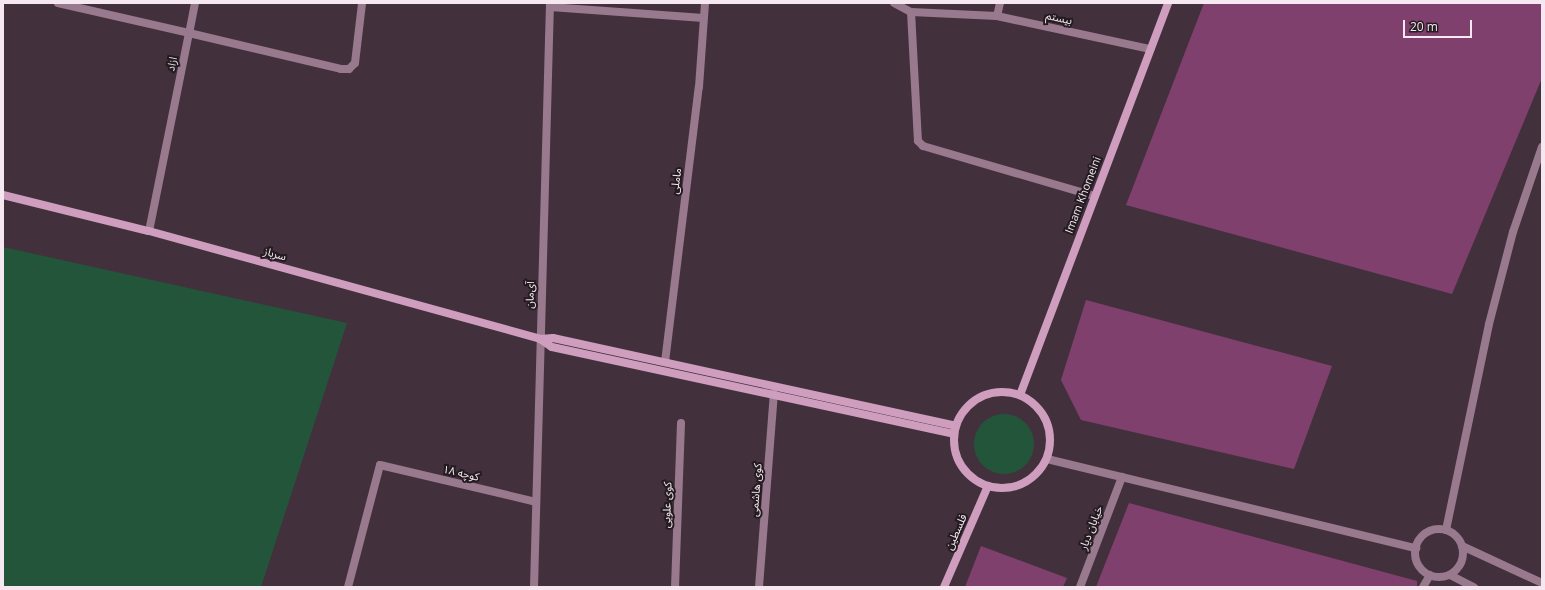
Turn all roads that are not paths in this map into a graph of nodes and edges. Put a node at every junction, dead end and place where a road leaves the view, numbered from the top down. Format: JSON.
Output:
{"nodes":[{"id":1,"x":58,"y":3,"type":"edge"},
{"id":2,"x":195,"y":3,"type":"edge"},
{"id":3,"x":362,"y":3,"type":"edge"},
{"id":4,"x":705,"y":3,"type":"edge"},
{"id":5,"x":894,"y":3,"type":"edge"},
{"id":6,"x":1000,"y":3,"type":"edge"},
{"id":7,"x":1168,"y":3,"type":"edge"},
{"id":8,"x":550,"y":5,"type":"edge"},
{"id":9,"x":911,"y":12,"type":"junction"},
{"id":10,"x":997,"y":16,"type":"junction"},
{"id":11,"x":704,"y":18,"type":"junction"},
{"id":12,"x":189,"y":33,"type":"junction"},
{"id":13,"x":1150,"y":49,"type":"junction"},
{"id":14,"x":1542,"y":147,"type":"edge"},
{"id":15,"x":3,"y":195,"type":"edge"},
{"id":16,"x":1094,"y":196,"type":"junction"},
{"id":17,"x":149,"y":231,"type":"junction"},
{"id":18,"x":540,"y":340,"type":"junction"},
{"id":19,"x":665,"y":362,"type":"junction"},
{"id":20,"x":774,"y":394,"type":"junction"},
{"id":21,"x":1020,"y":395,"type":"junction"},
{"id":22,"x":681,"y":423,"type":"dead end"},
{"id":23,"x":955,"y":430,"type":"junction"},
{"id":24,"x":1047,"y":459,"type":"junction"},
{"id":25,"x":1122,"y":477,"type":"junction"},
{"id":26,"x":988,"y":486,"type":"junction"},
{"id":27,"x":536,"y":502,"type":"junction"},
{"id":28,"x":1446,"y":530,"type":"junction"},
{"id":29,"x":1462,"y":546,"type":"junction"},
{"id":30,"x":1416,"y":548,"type":"junction"},
{"id":31,"x":1430,"y":575,"type":"junction"},
{"id":32,"x":1450,"y":575,"type":"junction"},
{"id":33,"x":1542,"y":583,"type":"edge"},
{"id":34,"x":348,"y":587,"type":"edge"},
{"id":35,"x":534,"y":587,"type":"edge"},
{"id":36,"x":675,"y":587,"type":"edge"},
{"id":37,"x":759,"y":587,"type":"edge"},
{"id":38,"x":944,"y":587,"type":"edge"},
{"id":39,"x":1080,"y":587,"type":"edge"},
{"id":40,"x":1423,"y":587,"type":"edge"},
{"id":41,"x":1474,"y":587,"type":"edge"}],
"edges":[{"from":1,"to":12,"type":"street"},
{"from":2,"to":12,"type":"street","name":"ازاد"},
{"from":3,"to":12,"type":"street"},
{"from":4,"to":11,"type":"street","name":"ماملی"},
{"from":5,"to":9,"type":"street","name":"بیستم"},
{"from":6,"to":10,"type":"street"},
{"from":7,"to":13,"type":"main road","name":"Imam Khomeini"},
{"from":8,"to":11,"type":"street"},
{"from":8,"to":18,"type":"street","name":"آی‌مان"},
{"from":9,"to":10,"type":"street","name":"بیستم"},
{"from":9,"to":16,"type":"street"},
{"from":10,"to":13,"type":"street","name":"بیستم"},
{"from":11,"to":19,"type":"street","name":"ماملی"},
{"from":12,"to":17,"type":"street","name":"ازاد"},
{"from":13,"to":16,"type":"main road","name":"Imam Khomeini"},
{"from":14,"to":28,"type":"street"},
{"from":15,"to":17,"type":"main road","name":"سرباز"},
{"from":16,"to":21,"type":"main road","name":"Imam Khomeini"},
{"from":17,"to":18,"type":"main road","name":"سرباز"},
{"from":18,"to":19,"type":"main road"},
{"from":18,"to":20,"type":"main road"},
{"from":18,"to":27,"type":"street","name":"آی‌مان"},
{"from":19,"to":23,"type":"main road"},
{"from":20,"to":23,"type":"main road"},
{"from":20,"to":37,"type":"street","name":"کوی هاشمی"},
{"from":21,"to":23,"type":"main road"},
{"from":21,"to":24,"type":"main road"},
{"from":22,"to":36,"type":"street","name":"کوی علویی"},
{"from":23,"to":26,"type":"main road"},
{"from":24,"to":25,"type":"street"},
{"from":24,"to":26,"type":"main road"},
{"from":25,"to":30,"type":"street"},
{"from":25,"to":39,"type":"street","name":"خیابان دیار"},
{"from":26,"to":38,"type":"main road","name":"فلسطین"},
{"from":27,"to":34,"type":"street","name":"کوچه ۱۸"},
{"from":27,"to":35,"type":"street","name":"آی‌مان"},
{"from":28,"to":29,"type":"street"},
{"from":28,"to":30,"type":"street"},
{"from":29,"to":32,"type":"street"},
{"from":29,"to":33,"type":"street"},
{"from":30,"to":31,"type":"street"},
{"from":31,"to":32,"type":"street"},
{"from":31,"to":40,"type":"street"},
{"from":32,"to":41,"type":"street"}]}
